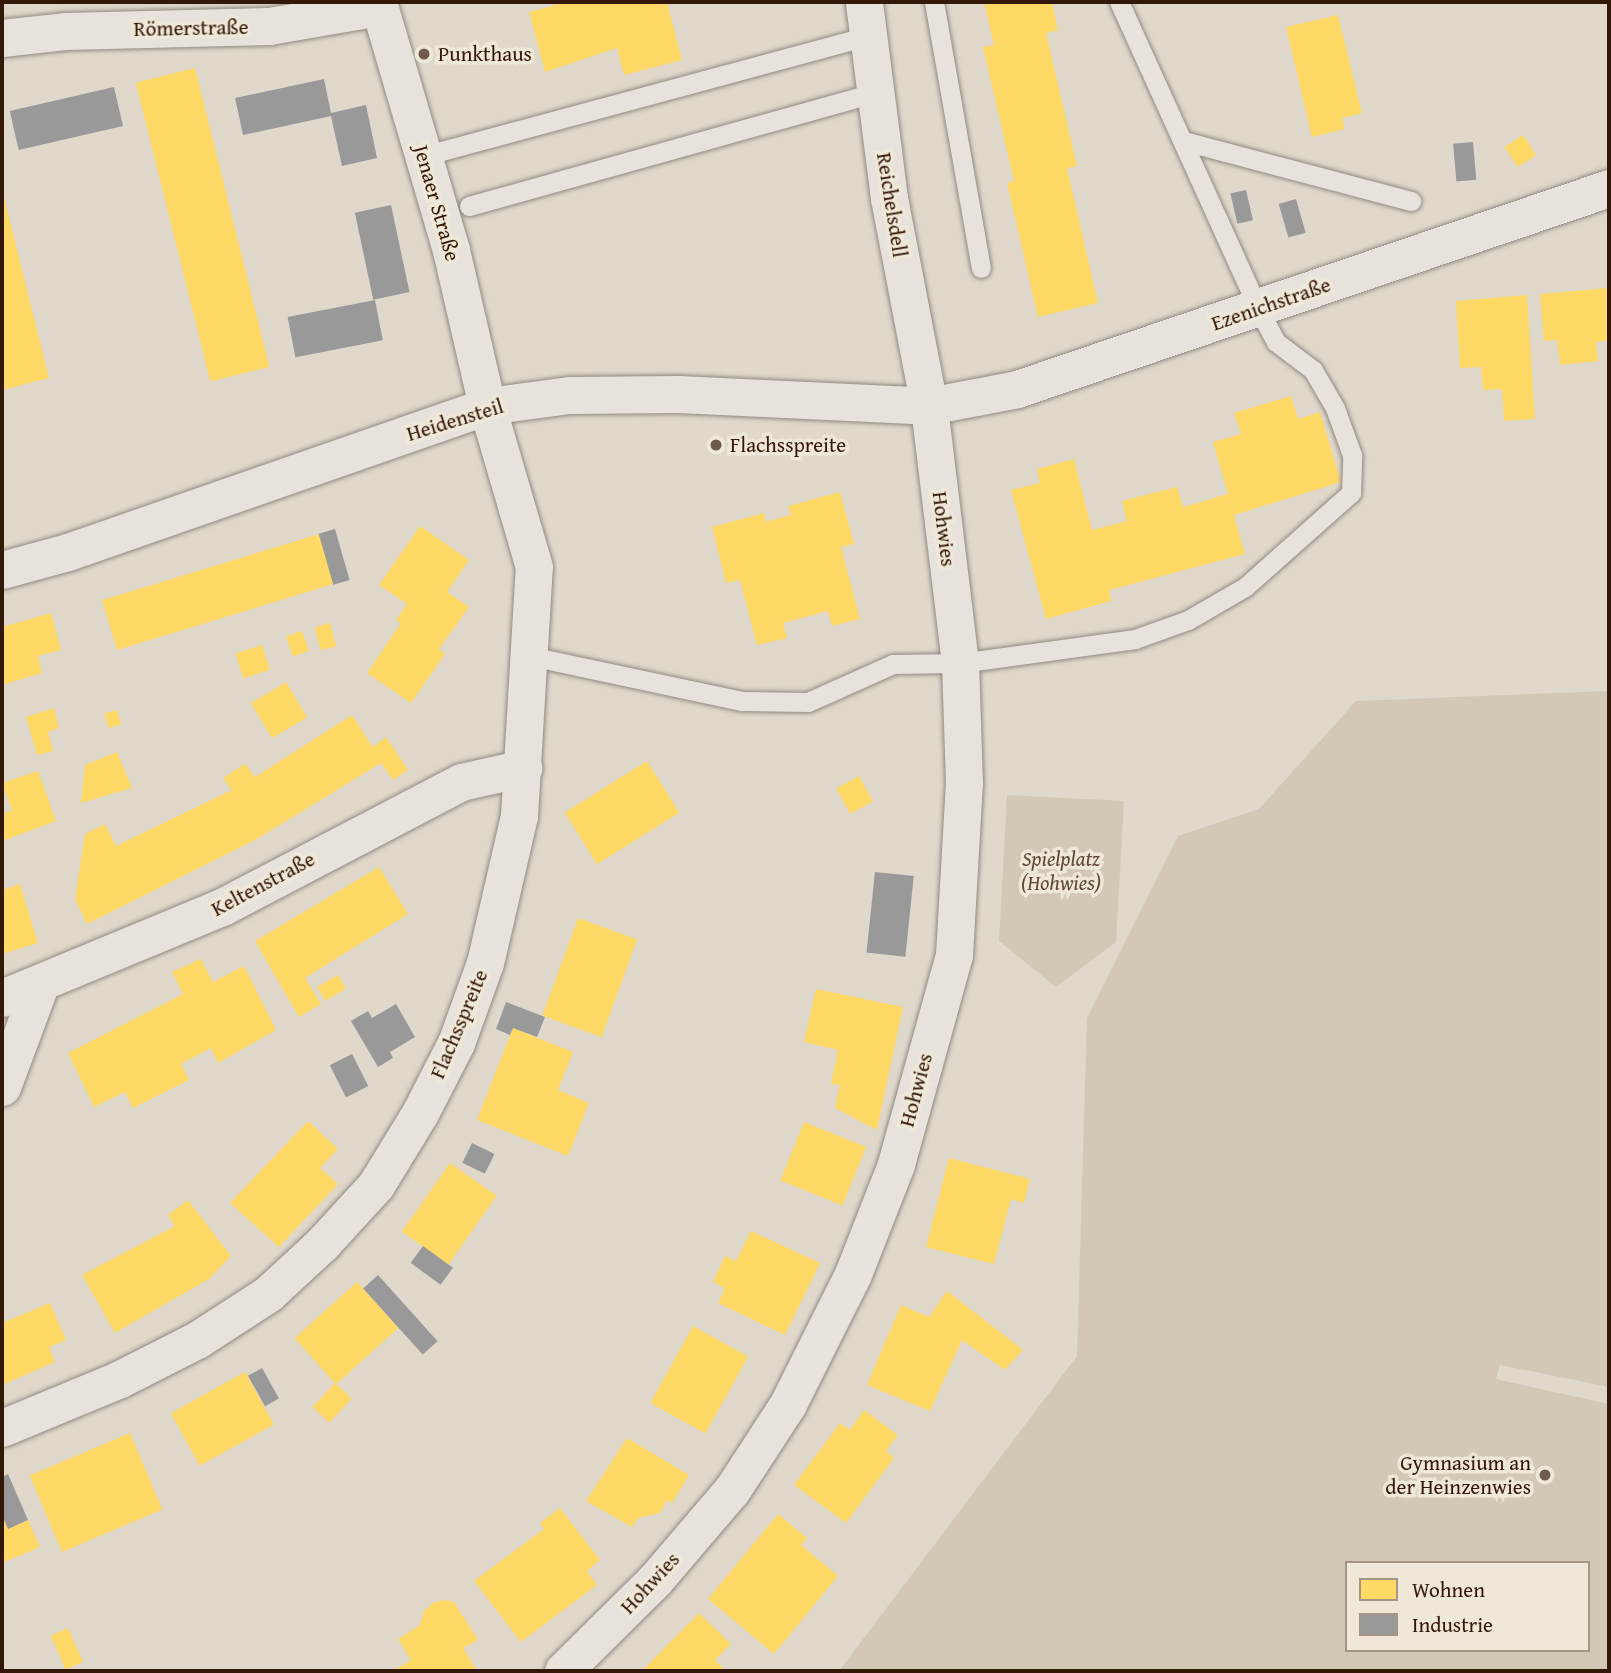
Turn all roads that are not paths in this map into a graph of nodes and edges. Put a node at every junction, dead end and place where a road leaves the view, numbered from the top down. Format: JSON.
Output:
{"nodes":[{"id":1,"x":934,"y":2,"type":"edge"},
{"id":2,"x":1119,"y":2,"type":"edge"},
{"id":3,"x":378,"y":5,"type":"edge"},
{"id":4,"x":865,"y":19,"type":"edge"},
{"id":5,"x":2,"y":38,"type":"edge"},
{"id":6,"x":877,"y":92,"type":"junction"},
{"id":7,"x":1184,"y":141,"type":"junction"},
{"id":8,"x":423,"y":156,"type":"junction"},
{"id":9,"x":1609,"y":188,"type":"edge"},
{"id":10,"x":1411,"y":201,"type":"dead end"},
{"id":11,"x":469,"y":206,"type":"dead end"},
{"id":12,"x":981,"y":268,"type":"dead end"},
{"id":13,"x":1258,"y":308,"type":"junction"},
{"id":14,"x":487,"y":406,"type":"junction"},
{"id":15,"x":929,"y":406,"type":"junction"},
{"id":16,"x":2,"y":570,"type":"edge"},
{"id":17,"x":530,"y":656,"type":"junction"},
{"id":18,"x":960,"y":663,"type":"junction"},
{"id":19,"x":523,"y":768,"type":"junction"},
{"id":20,"x":40,"y":985,"type":"junction"},
{"id":21,"x":2,"y":998,"type":"edge"},
{"id":22,"x":2,"y":1087,"type":"edge"},
{"id":23,"x":2,"y":1429,"type":"edge"},
{"id":24,"x":563,"y":1671,"type":"edge"}],
"edges":[{"from":1,"to":12,"type":"lane"},
{"from":2,"to":7,"type":"lane"},
{"from":3,"to":5,"type":"street","name":"Römerstraße"},
{"from":3,"to":8,"type":"street","name":"Jenaer Straße"},
{"from":4,"to":6,"type":"street","name":"Reichelsdell"},
{"from":4,"to":8,"type":"lane"},
{"from":6,"to":11,"type":"lane"},
{"from":6,"to":15,"type":"street","name":"Reichelsdell"},
{"from":7,"to":10,"type":"lane"},
{"from":7,"to":13,"type":"lane"},
{"from":8,"to":14,"type":"street","name":"Jenaer Straße"},
{"from":9,"to":13,"type":"street","name":"Ezenichstraße"},
{"from":13,"to":15,"type":"street","name":"Ezenichstraße"},
{"from":13,"to":18,"type":"lane"},
{"from":14,"to":15,"type":"street","name":"Heidensteil"},
{"from":14,"to":16,"type":"street","name":"Heidensteil"},
{"from":14,"to":17,"type":"street","name":"Flachsspreite"},
{"from":15,"to":18,"type":"street","name":"Hohwies"},
{"from":17,"to":18,"type":"lane"},
{"from":17,"to":19,"type":"street","name":"Flachsspreite"},
{"from":18,"to":24,"type":"street","name":"Hohwies"},
{"from":19,"to":20,"type":"street","name":"Keltenstraße"},
{"from":19,"to":23,"type":"street","name":"Flachsspreite"},
{"from":20,"to":21,"type":"street","name":"Keltenstraße"},
{"from":20,"to":22,"type":"street"}]}
